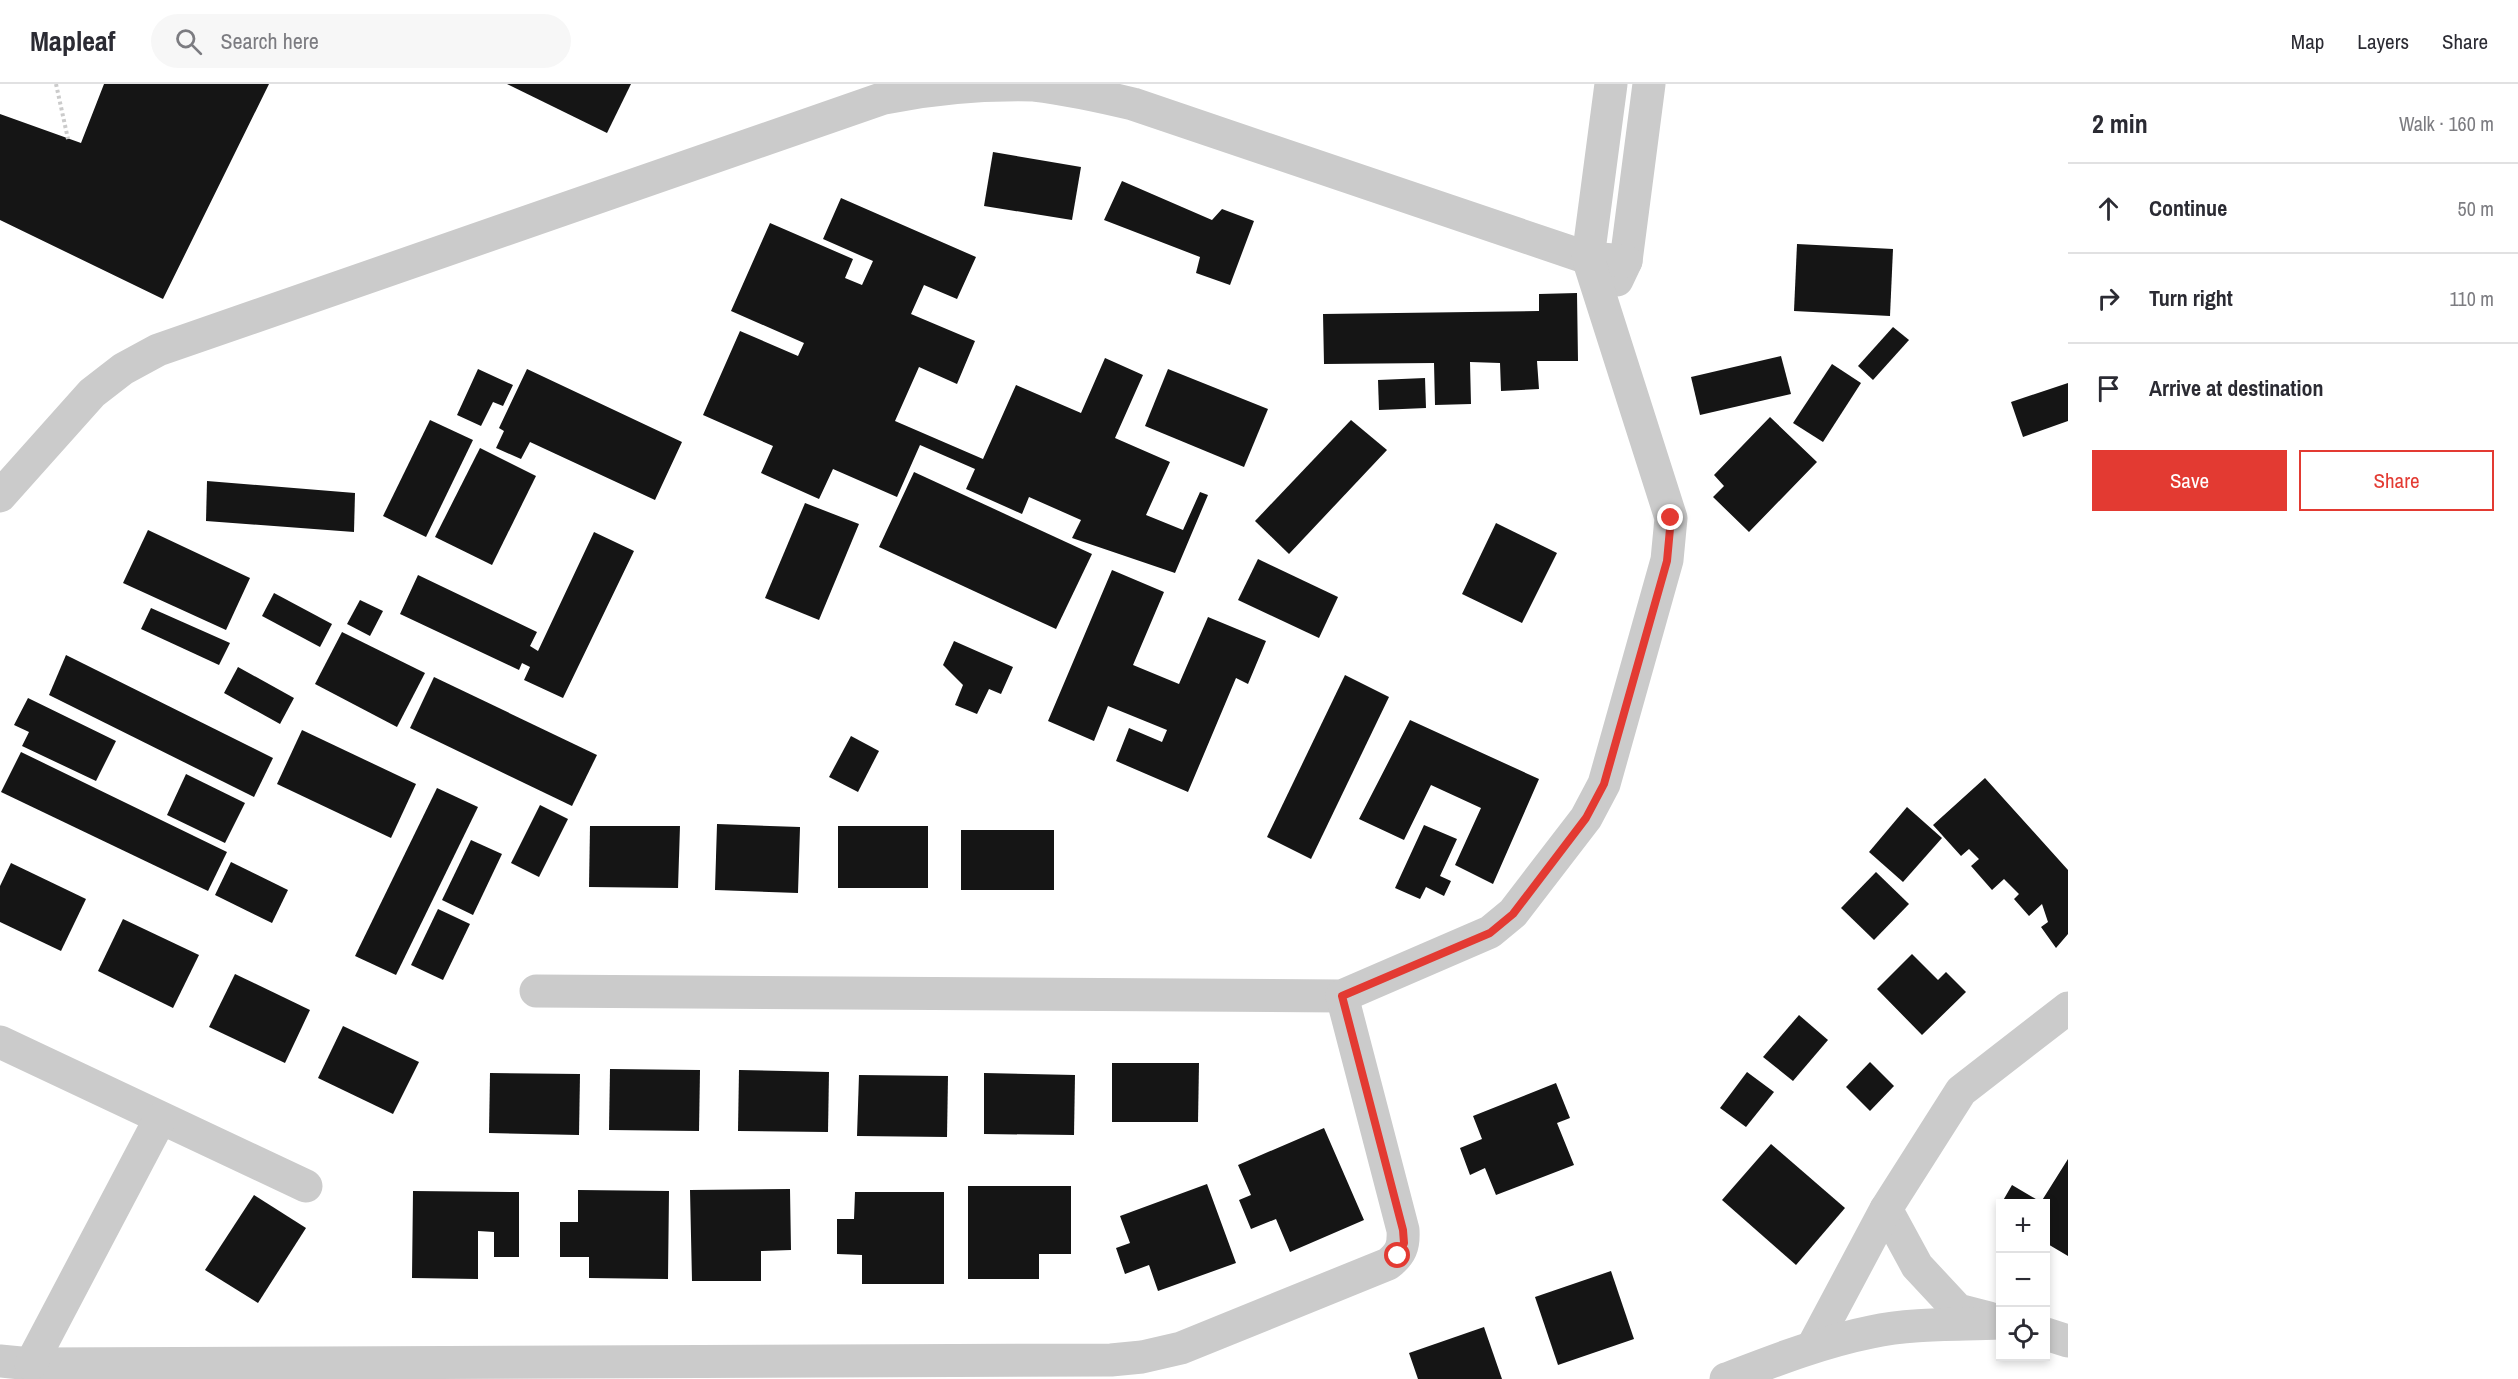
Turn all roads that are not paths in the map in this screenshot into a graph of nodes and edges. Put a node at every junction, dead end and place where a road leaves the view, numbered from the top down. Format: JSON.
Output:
{"nodes":[{"id":1,"x":1611,"y":84,"type":"edge"},
{"id":2,"x":1649,"y":84,"type":"edge"},
{"id":3,"x":1588,"y":258,"type":"junction"},
{"id":4,"x":1626,"y":261,"type":"junction"},
{"id":5,"x":1604,"y":306,"type":"junction"},
{"id":6,"x":0,"y":496,"type":"edge"},
{"id":7,"x":537,"y":991,"type":"dead end"},
{"id":8,"x":1342,"y":996,"type":"junction"},
{"id":9,"x":2068,"y":1008,"type":"edge"},
{"id":10,"x":0,"y":1042,"type":"edge"},
{"id":11,"x":160,"y":1119,"type":"junction"},
{"id":12,"x":306,"y":1186,"type":"dead end"},
{"id":13,"x":1886,"y":1209,"type":"junction"},
{"id":14,"x":1996,"y":1321,"type":"edge"},
{"id":15,"x":1996,"y":1322,"type":"edge"},
{"id":16,"x":2050,"y":1335,"type":"edge"},
{"id":17,"x":2068,"y":1341,"type":"edge"},
{"id":18,"x":1813,"y":1346,"type":"junction"},
{"id":19,"x":15,"y":1363,"type":"edge"},
{"id":20,"x":1726,"y":1379,"type":"edge"}],
"edges":[{"from":1,"to":3,"type":"street"},
{"from":2,"to":4,"type":"street"},
{"from":3,"to":4,"type":"street"},
{"from":3,"to":5,"type":"street"},
{"from":3,"to":6,"type":"street"},
{"from":4,"to":5,"type":"street"},
{"from":5,"to":8,"type":"street"},
{"from":7,"to":8,"type":"street"},
{"from":8,"to":19,"type":"street"},
{"from":9,"to":13,"type":"street"},
{"from":10,"to":11,"type":"street"},
{"from":11,"to":12,"type":"street"},
{"from":11,"to":19,"type":"street"},
{"from":13,"to":14,"type":"street"},
{"from":13,"to":18,"type":"street"},
{"from":15,"to":18,"type":"street"},
{"from":16,"to":17,"type":"street"},
{"from":18,"to":20,"type":"street"}]}
